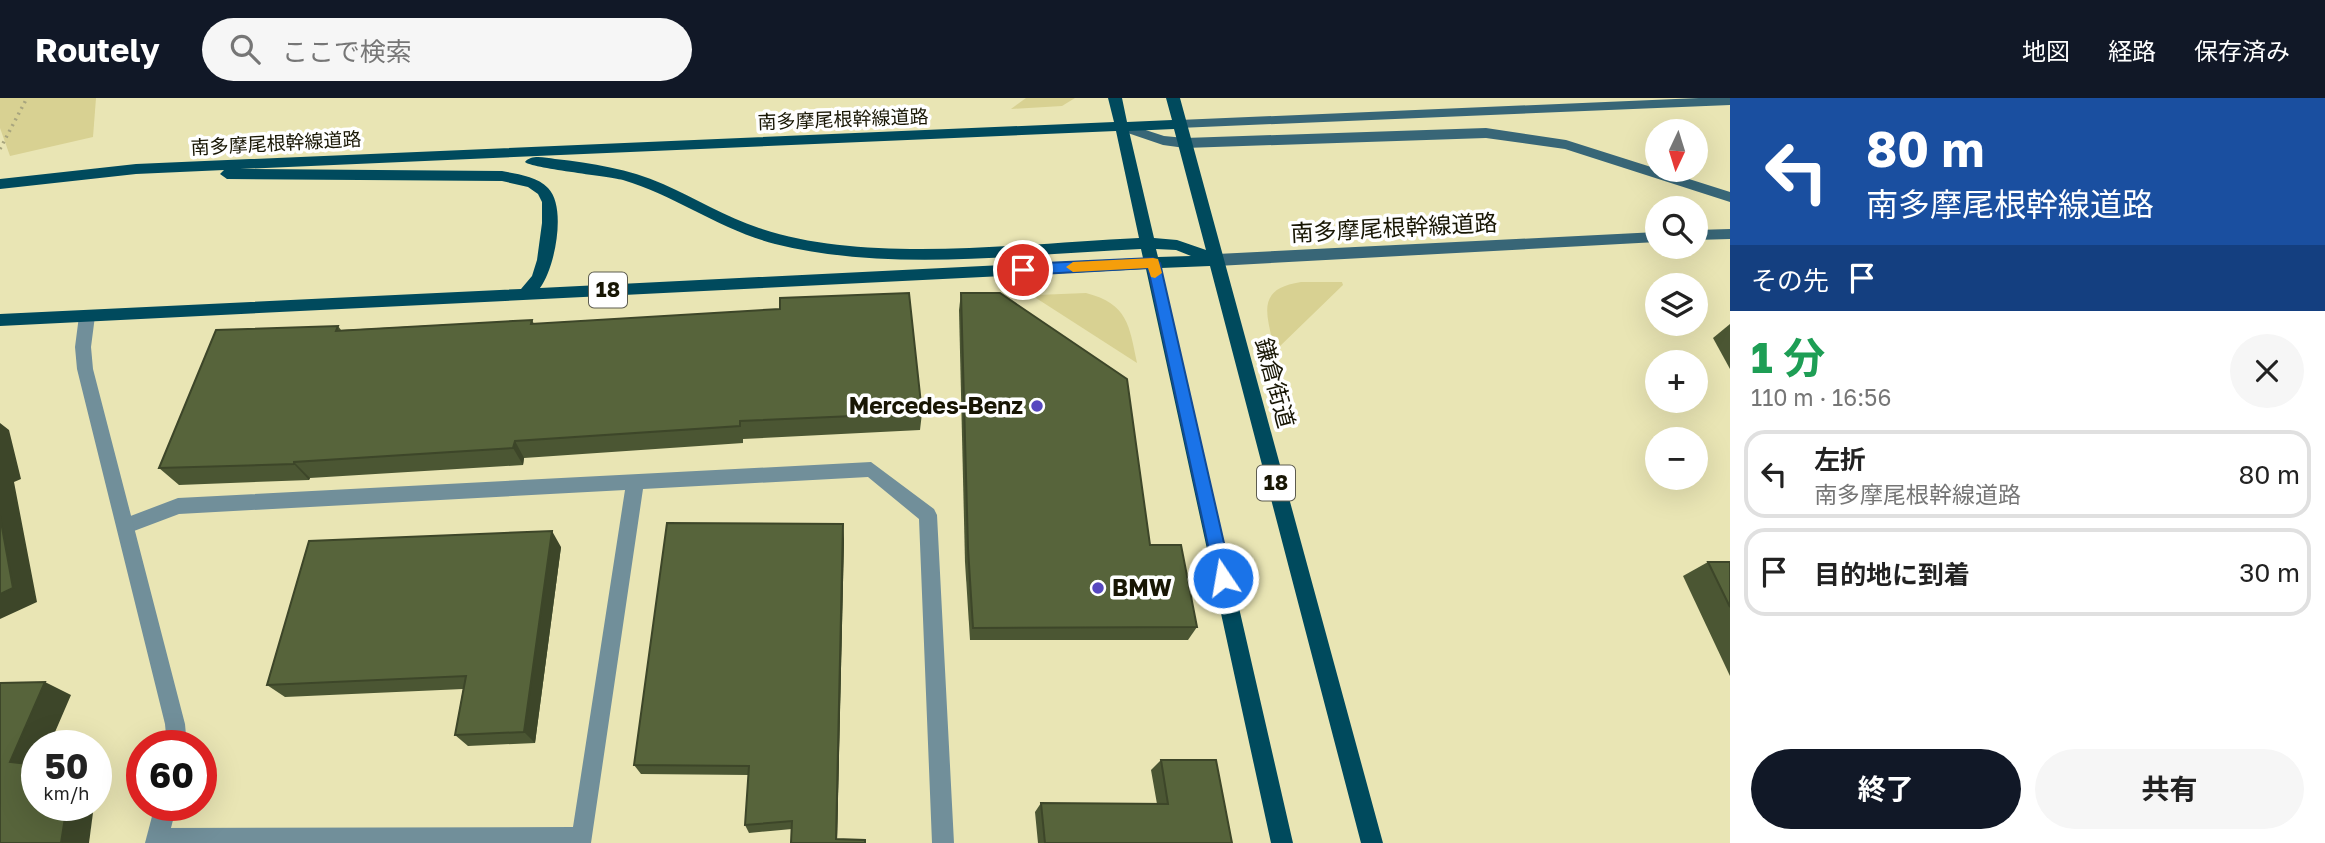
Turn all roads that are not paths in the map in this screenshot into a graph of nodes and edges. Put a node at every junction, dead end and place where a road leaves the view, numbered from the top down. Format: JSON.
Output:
{"nodes":[{"id":1,"x":1115,"y":98,"type":"edge"},
{"id":2,"x":1173,"y":98,"type":"edge"},
{"id":3,"x":1730,"y":101,"type":"edge"},
{"id":4,"x":1180,"y":124,"type":"junction"},
{"id":5,"x":1121,"y":127,"type":"junction"},
{"id":6,"x":1185,"y":143,"type":"junction"},
{"id":7,"x":448,"y":156,"type":"junction"},
{"id":8,"x":136,"y":169,"type":"junction"},
{"id":9,"x":0,"y":184,"type":"edge"},
{"id":10,"x":1730,"y":197,"type":"edge"},
{"id":11,"x":1730,"y":234,"type":"edge"},
{"id":12,"x":1708,"y":235,"type":"edge"},
{"id":13,"x":1645,"y":238,"type":"edge"},
{"id":14,"x":1149,"y":243,"type":"junction"},
{"id":15,"x":1217,"y":260,"type":"junction"},
{"id":16,"x":1153,"y":263,"type":"junction"},
{"id":17,"x":525,"y":294,"type":"junction"},
{"id":18,"x":87,"y":316,"type":"junction"},
{"id":19,"x":0,"y":320,"type":"edge"},
{"id":20,"x":635,"y":484,"type":"junction"},
{"id":21,"x":126,"y":526,"type":"junction"},
{"id":22,"x":176,"y":730,"type":"edge"},
{"id":23,"x":162,"y":821,"type":"edge"},
{"id":24,"x":157,"y":841,"type":"edge"},
{"id":25,"x":943,"y":843,"type":"edge"},
{"id":26,"x":1282,"y":843,"type":"edge"},
{"id":27,"x":1372,"y":843,"type":"edge"}],
"edges":[{"from":1,"to":5,"type":"main road"},
{"from":2,"to":4,"type":"main road","name":"鎌倉街道","number":"18"},
{"from":3,"to":4,"type":"main road","name":"南多摩尾根幹線道路"},
{"from":4,"to":5,"type":"main road","name":"南多摩尾根幹線道路"},
{"from":4,"to":6,"type":"main road","name":"鎌倉街道","number":"18"},
{"from":5,"to":6,"type":"main road"},
{"from":5,"to":7,"type":"main road","name":"南多摩尾根幹線道路"},
{"from":5,"to":14,"type":"main road"},
{"from":6,"to":10,"type":"main road"},
{"from":6,"to":15,"type":"main road","name":"鎌倉街道","number":"18"},
{"from":7,"to":8,"type":"main road","name":"南多摩尾根幹線道路"},
{"from":7,"to":14,"type":"main road"},
{"from":8,"to":9,"type":"main road","name":"南多摩尾根幹線道路"},
{"from":8,"to":17,"type":"main road"},
{"from":11,"to":12,"type":"main road"},
{"from":13,"to":15,"type":"main road","name":"南多摩尾根幹線道路"},
{"from":14,"to":15,"type":"main road"},
{"from":14,"to":16,"type":"main road"},
{"from":15,"to":16,"type":"main road","name":"南多摩尾根幹線道路","number":"18"},
{"from":15,"to":27,"type":"main road","name":"鎌倉街道","number":"18"},
{"from":16,"to":17,"type":"main road","name":"南多摩尾根幹線道路","number":"18"},
{"from":16,"to":26,"type":"main road"},
{"from":17,"to":18,"type":"main road","name":"南多摩尾根幹線道路","number":"18"},
{"from":18,"to":19,"type":"main road","name":"南多摩尾根幹線道路","number":"18"},
{"from":18,"to":21,"type":"street"},
{"from":20,"to":21,"type":"street"},
{"from":20,"to":24,"type":"street"},
{"from":20,"to":25,"type":"street"},
{"from":21,"to":22,"type":"street"},
{"from":23,"to":24,"type":"street"}]}
